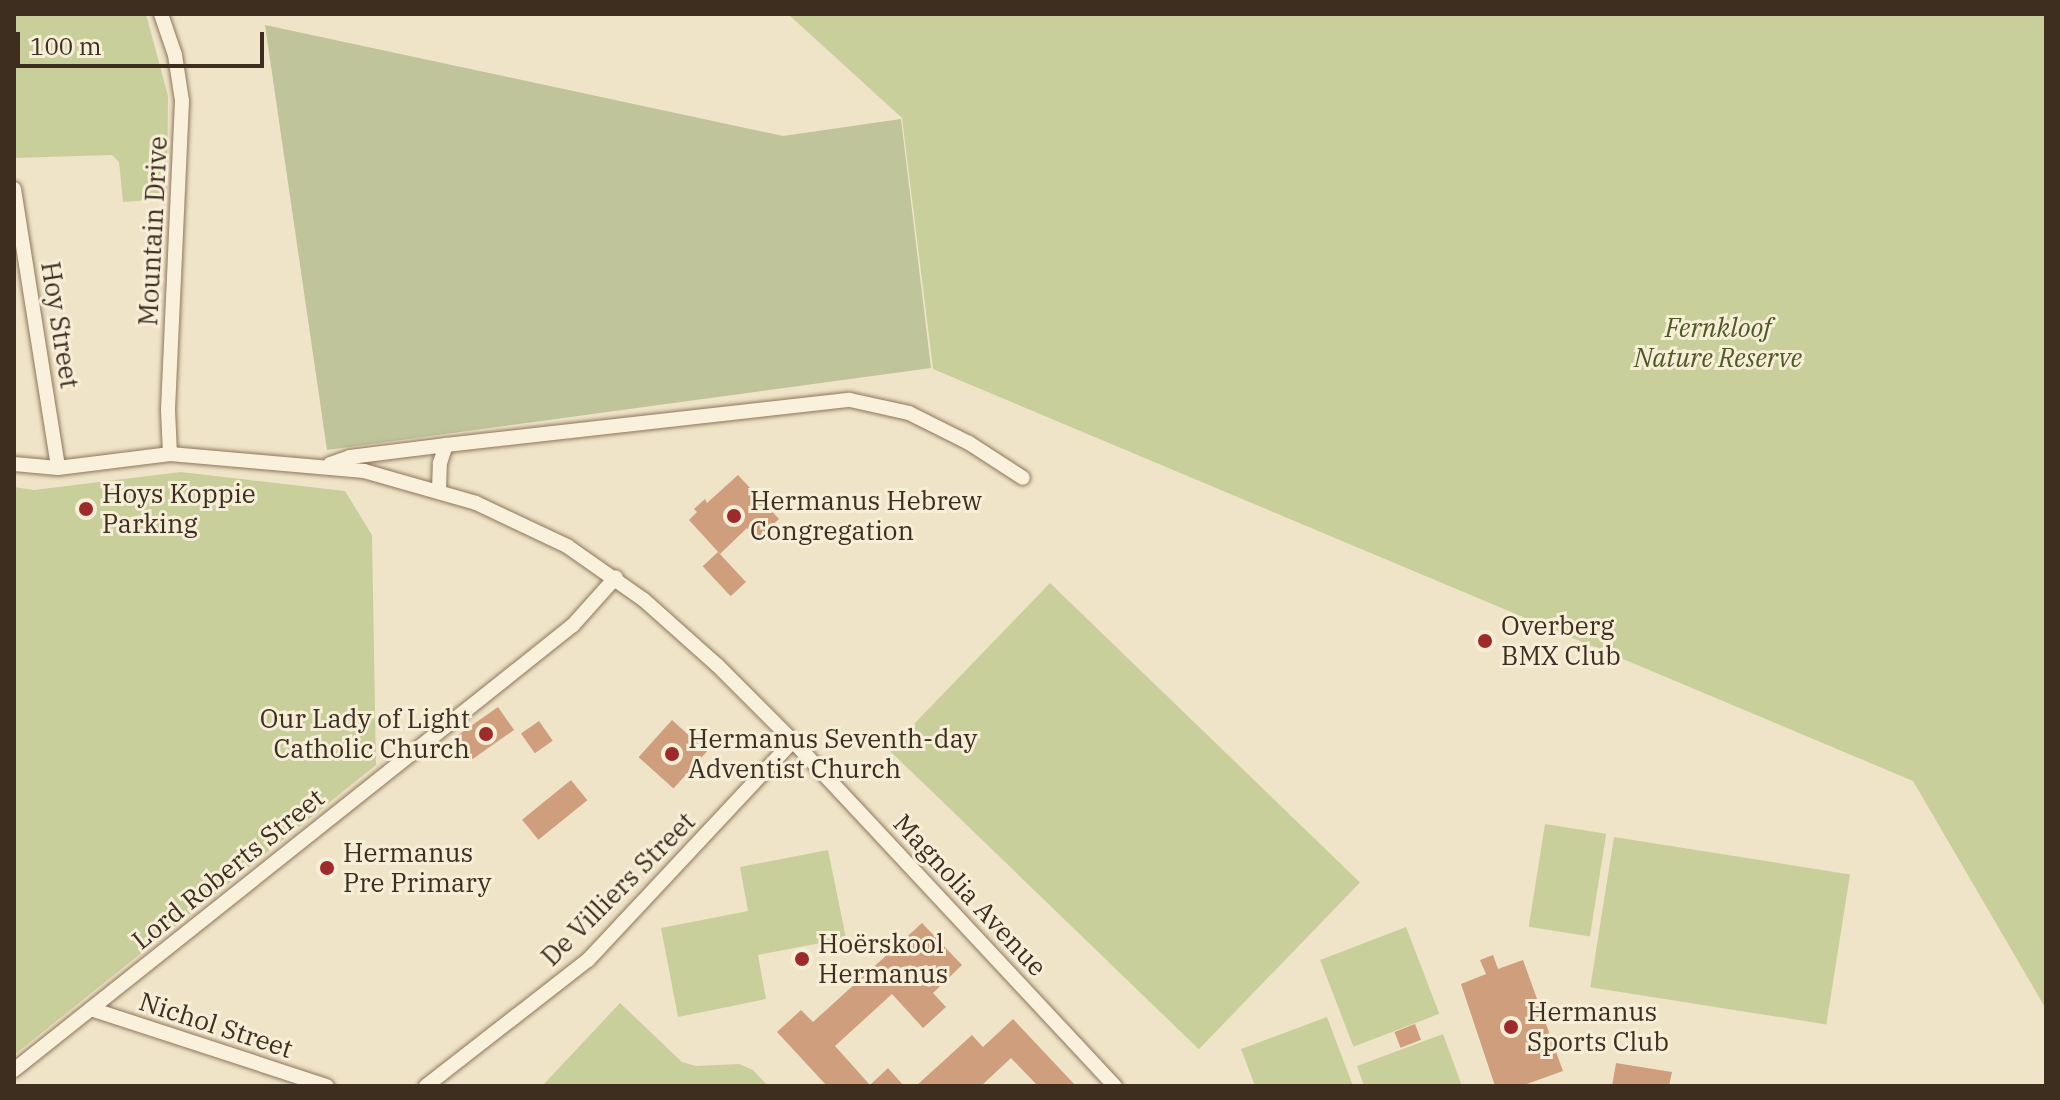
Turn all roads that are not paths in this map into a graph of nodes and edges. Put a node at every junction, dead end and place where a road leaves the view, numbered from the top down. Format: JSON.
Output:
{"nodes":[{"id":1,"x":161,"y":14,"type":"edge"},
{"id":2,"x":14,"y":189,"type":"edge"},
{"id":3,"x":446,"y":445,"type":"junction"},
{"id":4,"x":170,"y":454,"type":"junction"},
{"id":5,"x":14,"y":464,"type":"edge"},
{"id":6,"x":326,"y":465,"type":"junction"},
{"id":7,"x":58,"y":468,"type":"junction"},
{"id":8,"x":1023,"y":478,"type":"dead end"},
{"id":9,"x":439,"y":489,"type":"junction"},
{"id":10,"x":616,"y":577,"type":"junction"},
{"id":11,"x":793,"y":741,"type":"junction"},
{"id":12,"x":91,"y":1009,"type":"junction"},
{"id":13,"x":14,"y":1070,"type":"edge"},
{"id":14,"x":327,"y":1086,"type":"edge"},
{"id":15,"x":426,"y":1086,"type":"edge"},
{"id":16,"x":1115,"y":1086,"type":"edge"}],
"edges":[{"from":1,"to":4,"type":"street","name":"Mountain Drive"},
{"from":2,"to":7,"type":"street","name":"Hoy Street"},
{"from":3,"to":6,"type":"street"},
{"from":3,"to":8,"type":"street"},
{"from":3,"to":9,"type":"street"},
{"from":4,"to":6,"type":"street","name":"Magnolia Avenue"},
{"from":4,"to":7,"type":"street","name":"Magnolia Avenue"},
{"from":5,"to":7,"type":"street","name":"Magnolia Avenue"},
{"from":6,"to":9,"type":"street","name":"Magnolia Avenue"},
{"from":9,"to":10,"type":"street","name":"Magnolia Avenue"},
{"from":10,"to":11,"type":"street","name":"Magnolia Avenue"},
{"from":10,"to":12,"type":"street","name":"Lord Roberts Street"},
{"from":11,"to":15,"type":"street","name":"De Villiers Street"},
{"from":11,"to":16,"type":"street","name":"Magnolia Avenue"},
{"from":12,"to":13,"type":"street","name":"Lord Roberts Street"},
{"from":12,"to":14,"type":"street","name":"Nichol Street"}]}
